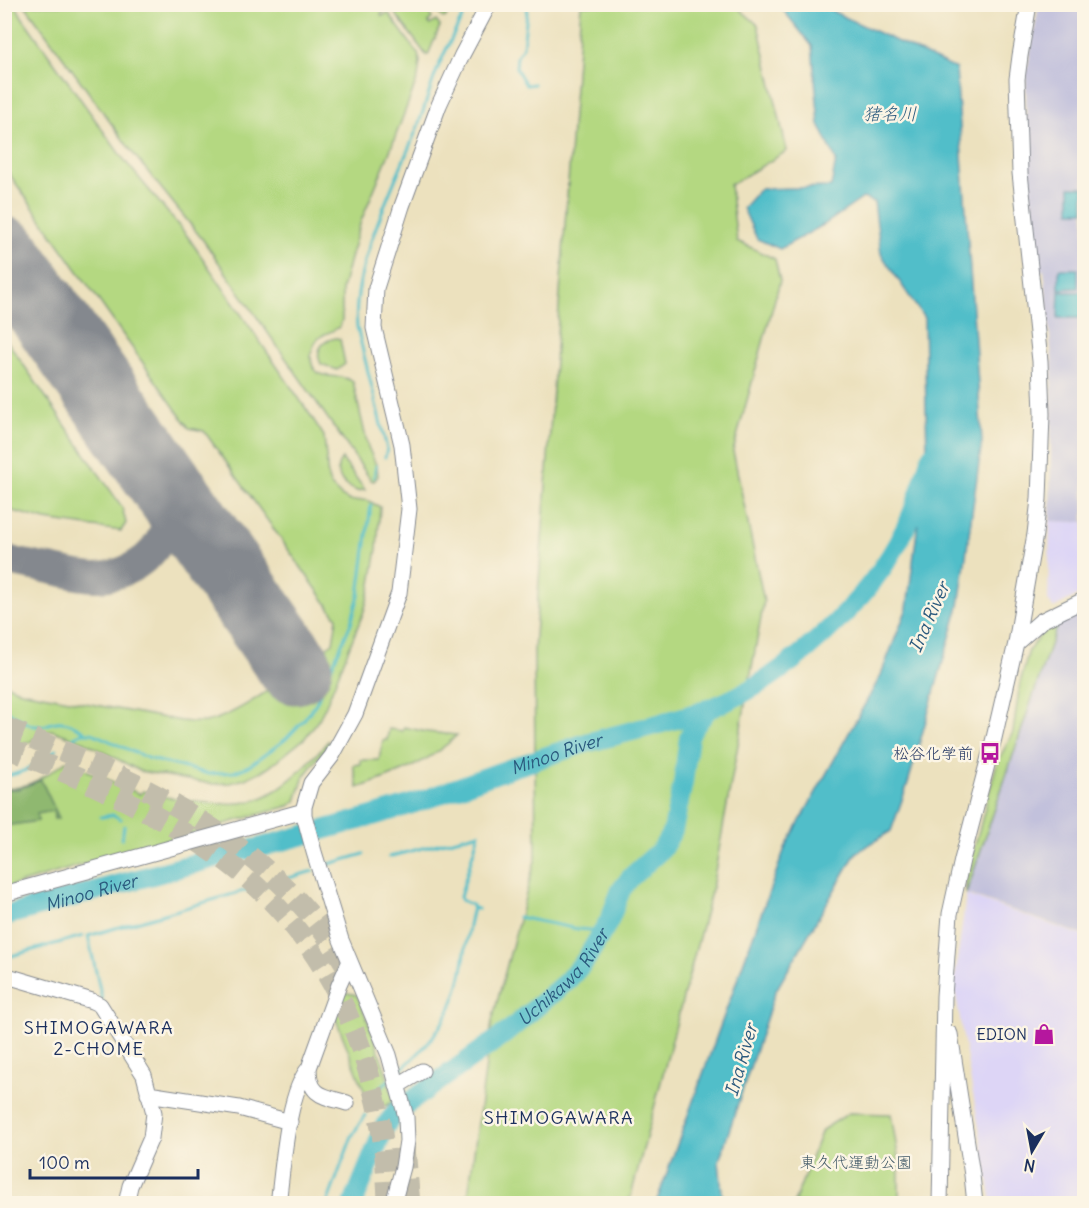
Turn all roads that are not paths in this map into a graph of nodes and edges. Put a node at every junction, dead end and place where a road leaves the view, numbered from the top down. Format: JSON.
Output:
{"nodes":[{"id":1,"x":489,"y":4,"type":"edge"},
{"id":2,"x":1029,"y":4,"type":"edge"},
{"id":3,"x":1023,"y":599,"type":"junction"},
{"id":4,"x":1084,"y":600,"type":"edge"},
{"id":5,"x":1041,"y":621,"type":"junction"},
{"id":6,"x":1016,"y":644,"type":"junction"},
{"id":7,"x":304,"y":813,"type":"junction"},
{"id":8,"x":4,"y":894,"type":"edge"},
{"id":9,"x":349,"y":963,"type":"junction"},
{"id":10,"x":4,"y":975,"type":"edge"},
{"id":11,"x":944,"y":996,"type":"junction"},
{"id":12,"x":309,"y":1068,"type":"junction"},
{"id":13,"x":422,"y":1071,"type":"dead end"},
{"id":14,"x":398,"y":1090,"type":"junction"},
{"id":15,"x":148,"y":1094,"type":"junction"},
{"id":16,"x":347,"y":1103,"type":"dead end"},
{"id":17,"x":290,"y":1122,"type":"junction"},
{"id":18,"x":126,"y":1203,"type":"edge"},
{"id":19,"x":278,"y":1203,"type":"edge"},
{"id":20,"x":393,"y":1203,"type":"edge"},
{"id":21,"x":940,"y":1203,"type":"edge"},
{"id":22,"x":975,"y":1203,"type":"edge"}],
"edges":[{"from":1,"to":7,"type":"street"},
{"from":2,"to":3,"type":"street"},
{"from":3,"to":5,"type":"street"},
{"from":3,"to":6,"type":"street"},
{"from":4,"to":5,"type":"street"},
{"from":5,"to":6,"type":"street"},
{"from":6,"to":11,"type":"street"},
{"from":7,"to":8,"type":"street"},
{"from":7,"to":9,"type":"street"},
{"from":9,"to":12,"type":"street"},
{"from":9,"to":14,"type":"street"},
{"from":10,"to":15,"type":"street"},
{"from":11,"to":21,"type":"street"},
{"from":11,"to":22,"type":"street"},
{"from":12,"to":16,"type":"street"},
{"from":12,"to":17,"type":"street"},
{"from":13,"to":14,"type":"street"},
{"from":14,"to":20,"type":"street"},
{"from":15,"to":17,"type":"street"},
{"from":15,"to":18,"type":"street"},
{"from":17,"to":19,"type":"street"}]}
